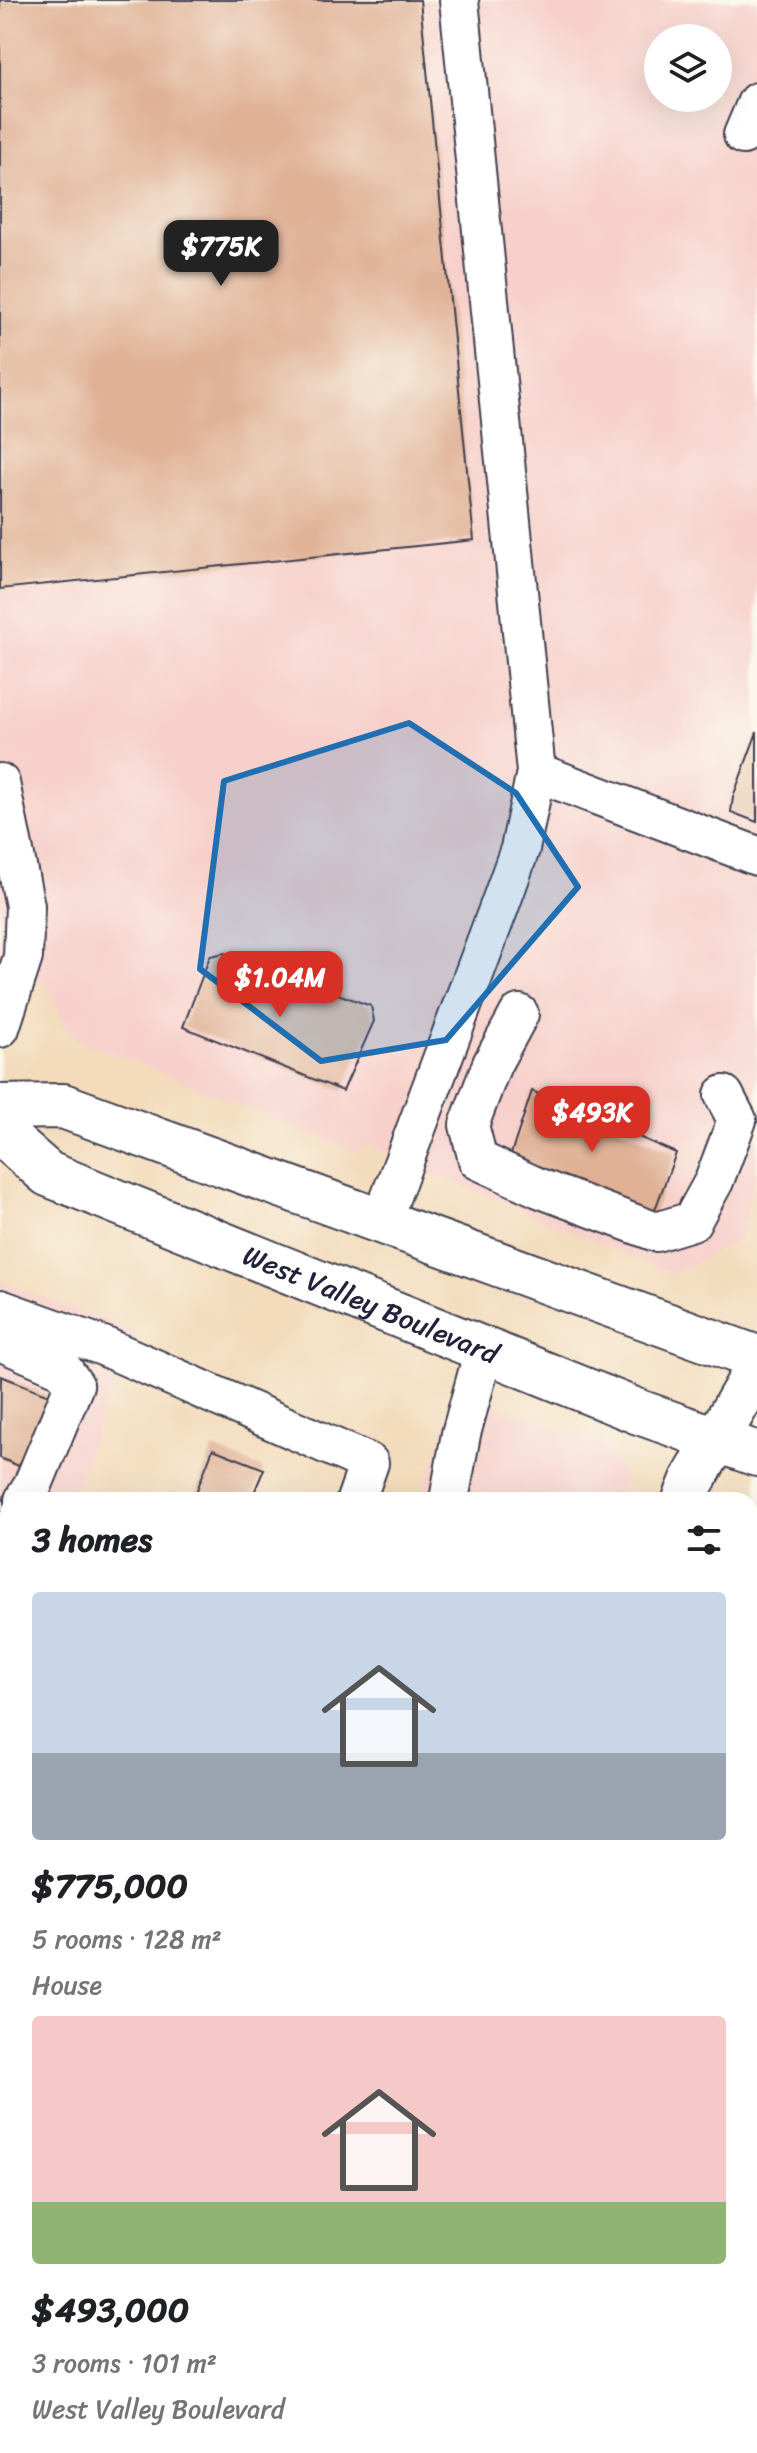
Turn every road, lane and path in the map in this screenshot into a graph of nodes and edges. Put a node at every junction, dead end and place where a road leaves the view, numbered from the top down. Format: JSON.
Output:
{"nodes":[{"id":1,"x":459,"y":0,"type":"edge"},
{"id":2,"x":536,"y":772,"type":"junction"},
{"id":3,"x":0,"y":783,"type":"edge"},
{"id":4,"x":757,"y":856,"type":"edge"},
{"id":5,"x":519,"y":1014,"type":"dead end"},
{"id":6,"x":0,"y":1028,"type":"edge"},
{"id":7,"x":724,"y":1095,"type":"dead end"},
{"id":8,"x":0,"y":1107,"type":"edge"},
{"id":9,"x":0,"y":1132,"type":"edge"},
{"id":10,"x":382,"y":1220,"type":"junction"},
{"id":11,"x":0,"y":1309,"type":"edge"},
{"id":12,"x":0,"y":1341,"type":"edge"},
{"id":13,"x":484,"y":1350,"type":"junction"},
{"id":14,"x":757,"y":1358,"type":"edge"},
{"id":15,"x":757,"y":1369,"type":"edge"},
{"id":16,"x":716,"y":1439,"type":"junction"},
{"id":17,"x":757,"y":1454,"type":"edge"},
{"id":18,"x":32,"y":1492,"type":"edge"},
{"id":19,"x":359,"y":1492,"type":"edge"},
{"id":20,"x":450,"y":1492,"type":"edge"},
{"id":21,"x":689,"y":1492,"type":"edge"}],
"edges":[{"from":1,"to":2,"type":"lane"},
{"from":2,"to":4,"type":"lane"},
{"from":2,"to":10,"type":"lane"},
{"from":3,"to":6,"type":"lane"},
{"from":5,"to":7,"type":"lane"},
{"from":8,"to":10,"type":"main road"},
{"from":9,"to":13,"type":"main road","name":"West Valley Boulevard"},
{"from":10,"to":14,"type":"main road"},
{"from":11,"to":19,"type":"lane"},
{"from":12,"to":18,"type":"lane"},
{"from":13,"to":16,"type":"main road","name":"West Valley Boulevard"},
{"from":13,"to":20,"type":"lane"},
{"from":15,"to":16,"type":"main road"},
{"from":16,"to":17,"type":"main road","name":"West Valley Boulevard"},
{"from":16,"to":21,"type":"main road"}]}
